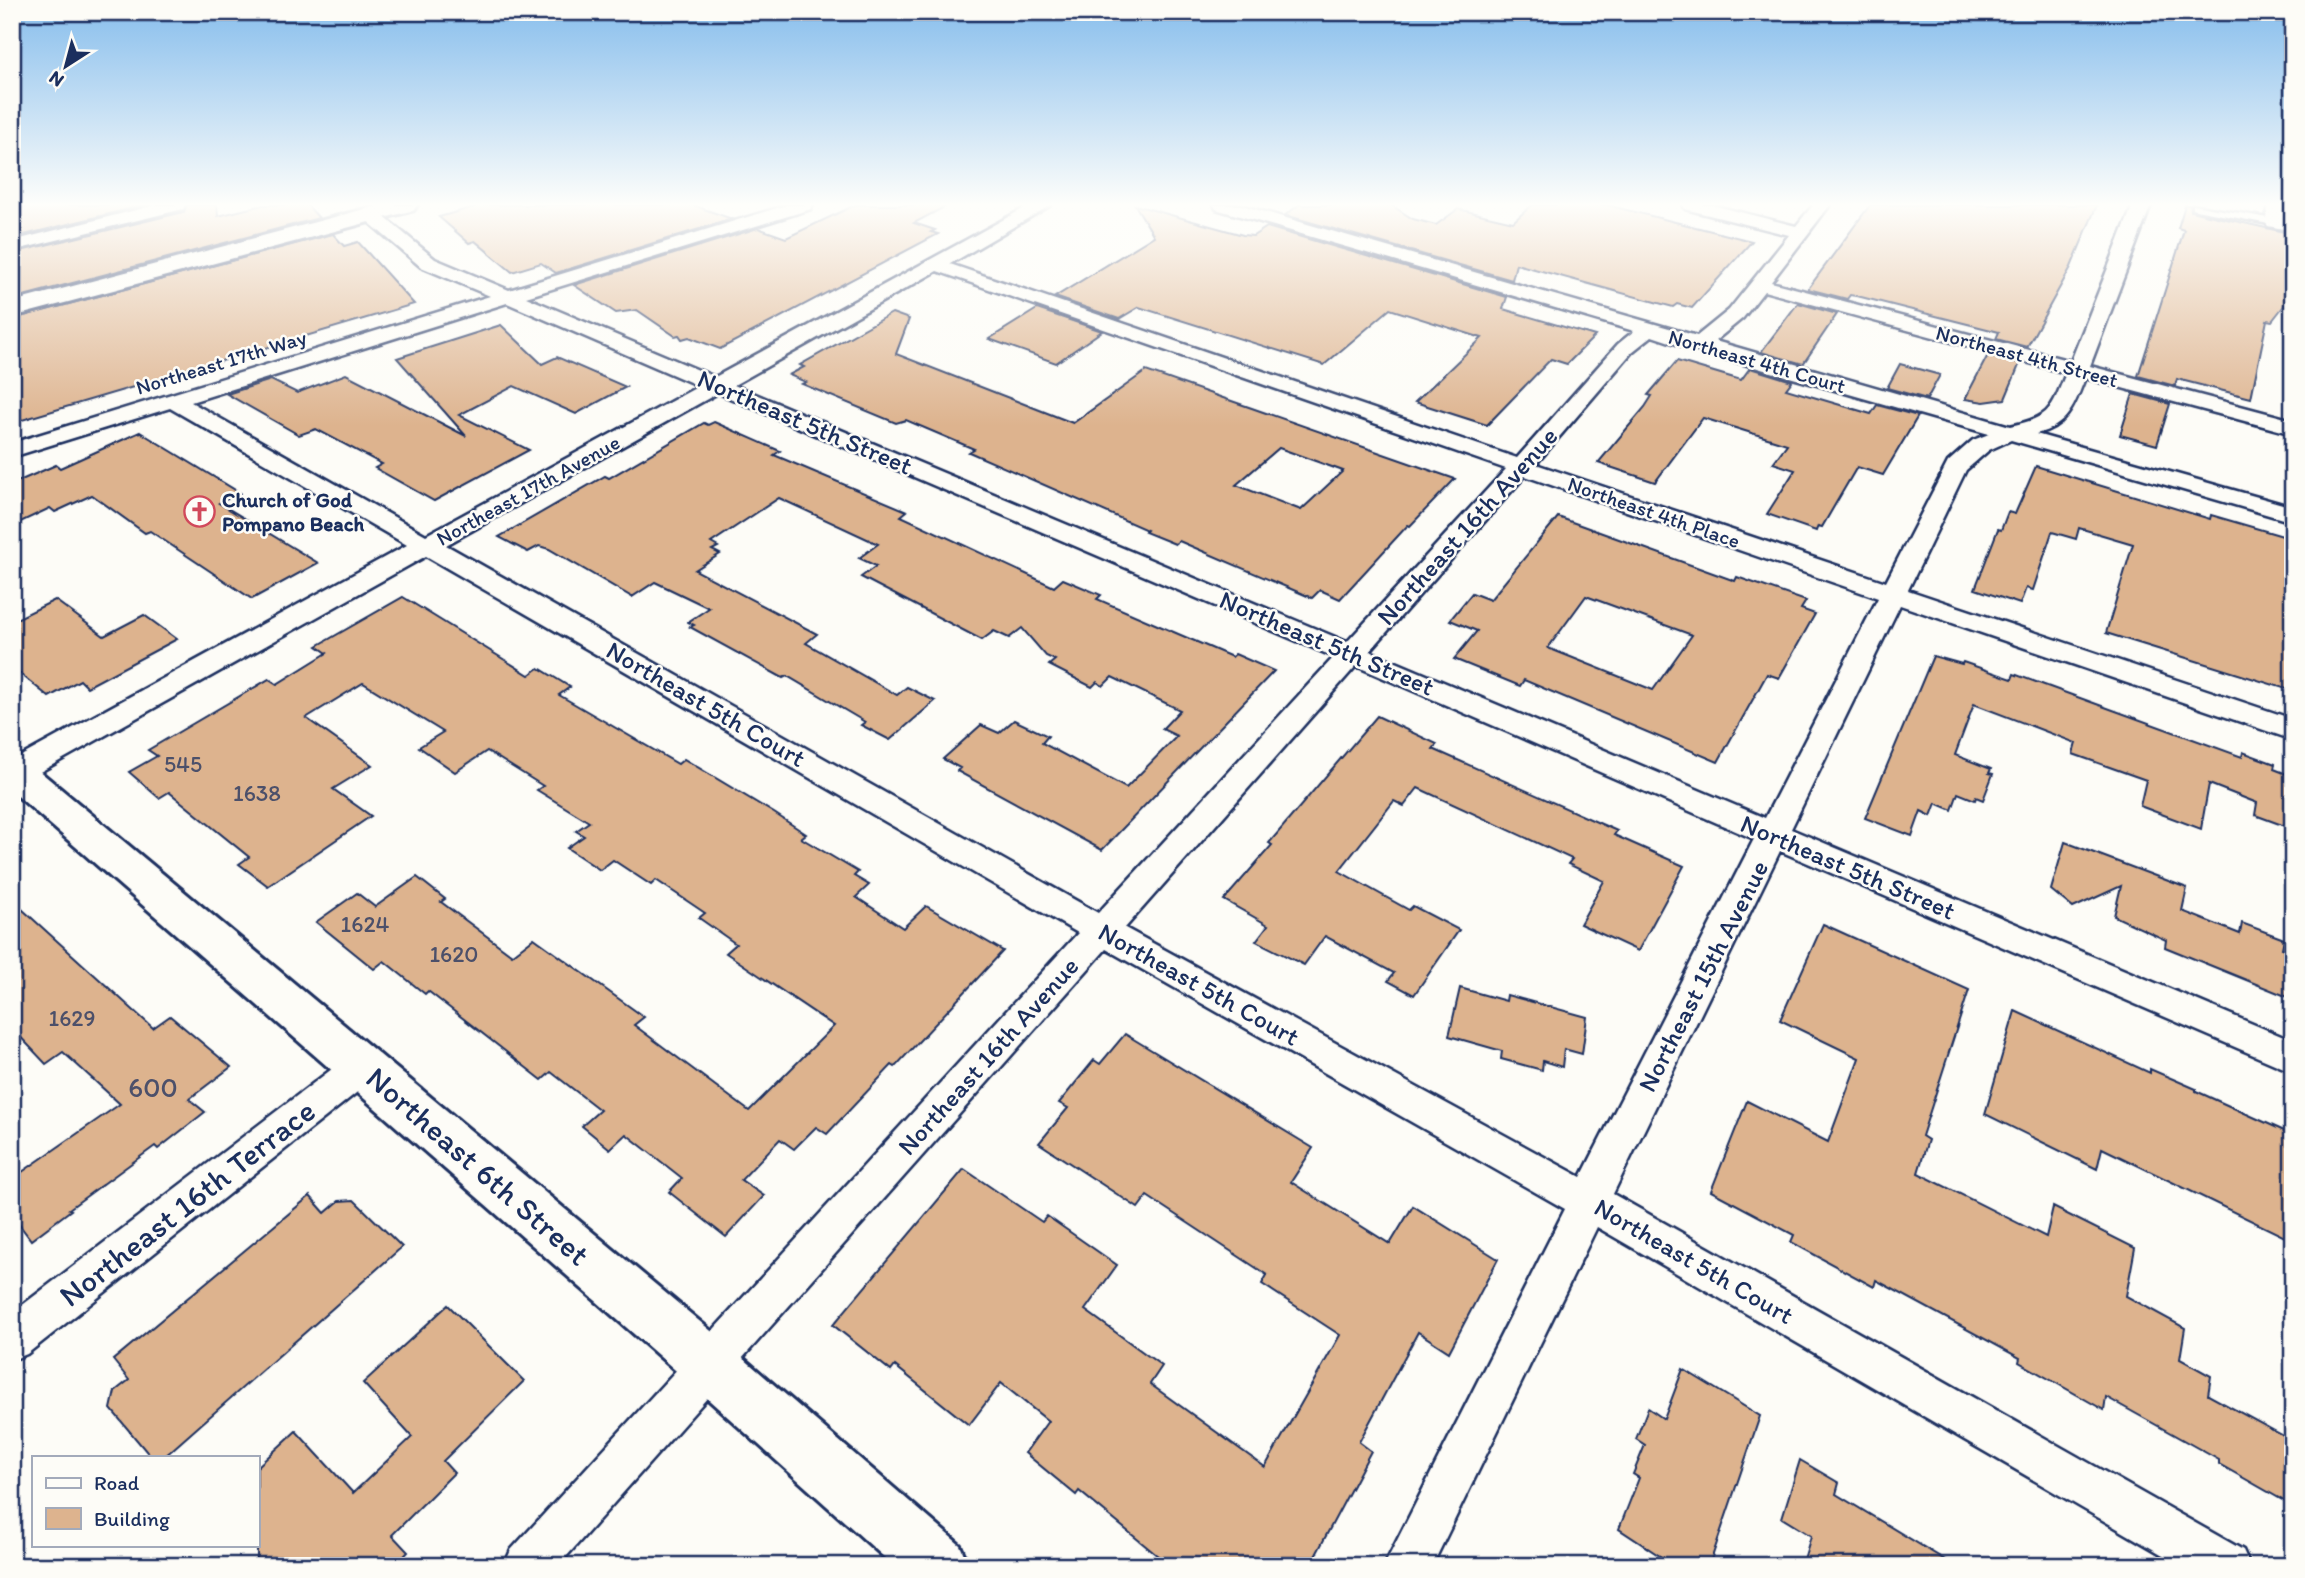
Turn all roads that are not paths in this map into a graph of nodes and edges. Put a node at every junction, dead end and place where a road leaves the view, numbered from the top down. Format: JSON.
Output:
{"nodes":[{"id":1,"x":131,"y":279,"type":"edge"},
{"id":2,"x":466,"y":279,"type":"edge"},
{"id":3,"x":570,"y":279,"type":"edge"},
{"id":4,"x":911,"y":279,"type":"edge"},
{"id":5,"x":976,"y":279,"type":"edge"},
{"id":6,"x":1472,"y":279,"type":"edge"},
{"id":7,"x":1765,"y":279,"type":"edge"},
{"id":8,"x":2113,"y":279,"type":"edge"},
{"id":9,"x":1760,"y":285,"type":"junction"},
{"id":10,"x":511,"y":297,"type":"junction"},
{"id":11,"x":12,"y":310,"type":"edge"},
{"id":12,"x":1647,"y":330,"type":"junction"},
{"id":13,"x":1698,"y":345,"type":"junction"},
{"id":14,"x":2077,"y":369,"type":"junction"},
{"id":15,"x":716,"y":384,"type":"junction"},
{"id":16,"x":172,"y":400,"type":"junction"},
{"id":17,"x":2293,"y":427,"type":"edge"},
{"id":18,"x":2010,"y":433,"type":"junction"},
{"id":19,"x":12,"y":450,"type":"edge"},
{"id":20,"x":1521,"y":467,"type":"junction"},
{"id":21,"x":2293,"y":515,"type":"edge"},
{"id":22,"x":430,"y":545,"type":"junction"},
{"id":23,"x":1894,"y":592,"type":"junction"},
{"id":24,"x":1352,"y":654,"type":"junction"},
{"id":25,"x":2293,"y":730,"type":"edge"},
{"id":26,"x":13,"y":772,"type":"edge"},
{"id":27,"x":1773,"y":836,"type":"junction"},
{"id":28,"x":1102,"y":930,"type":"junction"},
{"id":29,"x":2293,"y":1057,"type":"edge"},
{"id":30,"x":362,"y":1067,"type":"junction"},
{"id":31,"x":1590,"y":1202,"type":"junction"},
{"id":32,"x":12,"y":1339,"type":"edge"},
{"id":33,"x":709,"y":1364,"type":"junction"},
{"id":34,"x":527,"y":1566,"type":"edge"},
{"id":35,"x":939,"y":1566,"type":"edge"},
{"id":36,"x":1407,"y":1566,"type":"edge"},
{"id":37,"x":2227,"y":1566,"type":"edge"}],
"edges":[{"from":1,"to":11,"type":"street"},
{"from":2,"to":10,"type":"street","name":"Northeast 5th Street"},
{"from":3,"to":10,"type":"street","name":"Northeast 17th Way"},
{"from":4,"to":15,"type":"street","name":"Northeast 17th Avenue"},
{"from":5,"to":20,"type":"street","name":"Northeast 4th Place"},
{"from":6,"to":12,"type":"street","name":"Northeast 4th Court"},
{"from":7,"to":9,"type":"street"},
{"from":8,"to":14,"type":"street","name":"Northeast 15th Avenue"},
{"from":9,"to":13,"type":"street"},
{"from":9,"to":14,"type":"street","name":"Northeast 4th Street"},
{"from":10,"to":15,"type":"street","name":"Northeast 5th Street"},
{"from":10,"to":16,"type":"street","name":"Northeast 17th Way"},
{"from":12,"to":13,"type":"street","name":"Northeast 4th Court"},
{"from":12,"to":20,"type":"street","name":"Northeast 16th Avenue"},
{"from":13,"to":18,"type":"street","name":"Northeast 4th Court"},
{"from":14,"to":17,"type":"street","name":"Northeast 4th Street"},
{"from":14,"to":18,"type":"street","name":"Northeast 15th Avenue"},
{"from":15,"to":22,"type":"street","name":"Northeast 17th Avenue"},
{"from":15,"to":24,"type":"street","name":"Northeast 5th Street"},
{"from":16,"to":19,"type":"street","name":"Northeast 17th Way"},
{"from":16,"to":22,"type":"street","name":"Northeast 5th Court"},
{"from":18,"to":21,"type":"street","name":"Northeast 4th Court"},
{"from":18,"to":23,"type":"street","name":"Northeast 15th Avenue"},
{"from":20,"to":23,"type":"street","name":"Northeast 4th Place"},
{"from":20,"to":24,"type":"street","name":"Northeast 16th Avenue"},
{"from":22,"to":26,"type":"street","name":"Northeast 17th Avenue"},
{"from":22,"to":28,"type":"street","name":"Northeast 5th Court"},
{"from":23,"to":25,"type":"street","name":"Northeast 4th Place"},
{"from":23,"to":27,"type":"street","name":"Northeast 15th Avenue"},
{"from":24,"to":27,"type":"street","name":"Northeast 5th Street"},
{"from":24,"to":28,"type":"street","name":"Northeast 16th Avenue"},
{"from":26,"to":30,"type":"street","name":"Northeast 6th Street"},
{"from":27,"to":29,"type":"street","name":"Northeast 5th Street"},
{"from":27,"to":31,"type":"street","name":"Northeast 15th Avenue"},
{"from":28,"to":31,"type":"street","name":"Northeast 5th Court"},
{"from":28,"to":33,"type":"street","name":"Northeast 16th Avenue"},
{"from":30,"to":32,"type":"street","name":"Northeast 16th Terrace"},
{"from":30,"to":33,"type":"street","name":"Northeast 6th Street"},
{"from":31,"to":36,"type":"street","name":"Northeast 15th Avenue"},
{"from":31,"to":37,"type":"street","name":"Northeast 5th Court"},
{"from":33,"to":34,"type":"street","name":"Northeast 16th Avenue"},
{"from":33,"to":35,"type":"street","name":"Northeast 6th Street"}]}
